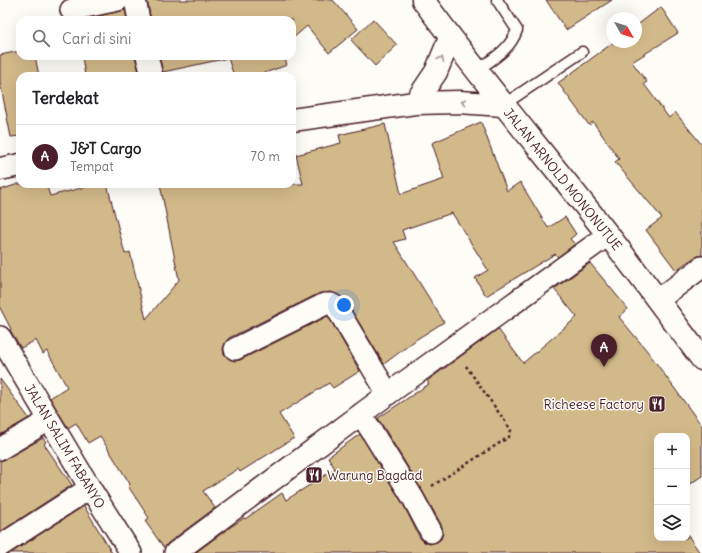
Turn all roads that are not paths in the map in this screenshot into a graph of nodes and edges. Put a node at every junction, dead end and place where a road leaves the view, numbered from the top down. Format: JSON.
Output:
{"nodes":[{"id":1,"x":118,"y":0,"type":"edge"},
{"id":2,"x":135,"y":0,"type":"edge"},
{"id":3,"x":423,"y":0,"type":"edge"},
{"id":4,"x":497,"y":0,"type":"edge"},
{"id":5,"x":71,"y":10,"type":"dead end"},
{"id":6,"x":138,"y":16,"type":"edge"},
{"id":7,"x":450,"y":38,"type":"junction"},
{"id":8,"x":582,"y":52,"type":"dead end"},
{"id":9,"x":149,"y":60,"type":"edge"},
{"id":10,"x":476,"y":71,"type":"junction"},
{"id":11,"x":151,"y":72,"type":"edge"},
{"id":12,"x":415,"y":103,"type":"junction"},
{"id":13,"x":503,"y":105,"type":"junction"},
{"id":14,"x":296,"y":119,"type":"edge"},
{"id":15,"x":16,"y":166,"type":"edge"},
{"id":16,"x":0,"y":169,"type":"edge"},
{"id":17,"x":608,"y":235,"type":"junction"},
{"id":18,"x":702,"y":267,"type":"edge"},
{"id":19,"x":658,"y":300,"type":"junction"},
{"id":20,"x":0,"y":338,"type":"edge"},
{"id":21,"x":235,"y":348,"type":"dead end"},
{"id":22,"x":702,"y":359,"type":"edge"},
{"id":23,"x":388,"y":394,"type":"junction"},
{"id":24,"x":361,"y":414,"type":"junction"},
{"id":25,"x":49,"y":420,"type":"junction"},
{"id":26,"x":0,"y":449,"type":"edge"},
{"id":27,"x":90,"y":488,"type":"junction"},
{"id":28,"x":431,"y":532,"type":"dead end"},
{"id":29,"x":0,"y":546,"type":"edge"},
{"id":30,"x":131,"y":553,"type":"edge"},
{"id":31,"x":175,"y":553,"type":"edge"}],
"edges":[{"from":1,"to":5,"type":"street"},
{"from":2,"to":6,"type":"street"},
{"from":3,"to":7,"type":"highway","name":"JALAN ARNOLD MONONUTUE"},
{"from":4,"to":10,"type":"lane"},
{"from":7,"to":10,"type":"highway","name":"JALAN ARNOLD MONONUTUE"},
{"from":12,"to":7,"type":"highway","one_way":true},
{"from":8,"to":13,"type":"lane"},
{"from":9,"to":11,"type":"street"},
{"from":10,"to":13,"type":"highway","name":"JALAN ARNOLD MONONUTUE"},
{"from":13,"to":12,"type":"highway","one_way":true},
{"from":12,"to":14,"type":"highway"},
{"from":13,"to":17,"type":"highway","name":"JALAN ARNOLD MONONUTUE"},
{"from":15,"to":16,"type":"highway"},
{"from":17,"to":19,"type":"highway","name":"JALAN ARNOLD MONONUTUE"},
{"from":17,"to":23,"type":"street"},
{"from":18,"to":19,"type":"street"},
{"from":19,"to":22,"type":"highway","name":"JALAN ARNOLD MONONUTUE"},
{"from":20,"to":25,"type":"street","name":"JALAN SALIM FABANYO"},
{"from":21,"to":23,"type":"street"},
{"from":23,"to":24,"type":"street"},
{"from":24,"to":28,"type":"street"},
{"from":24,"to":31,"type":"street"},
{"from":25,"to":26,"type":"street"},
{"from":25,"to":27,"type":"street","name":"JALAN SALIM FABANYO"},
{"from":27,"to":29,"type":"street"},
{"from":27,"to":30,"type":"street","name":"JALAN SALIM FABANYO"}]}
